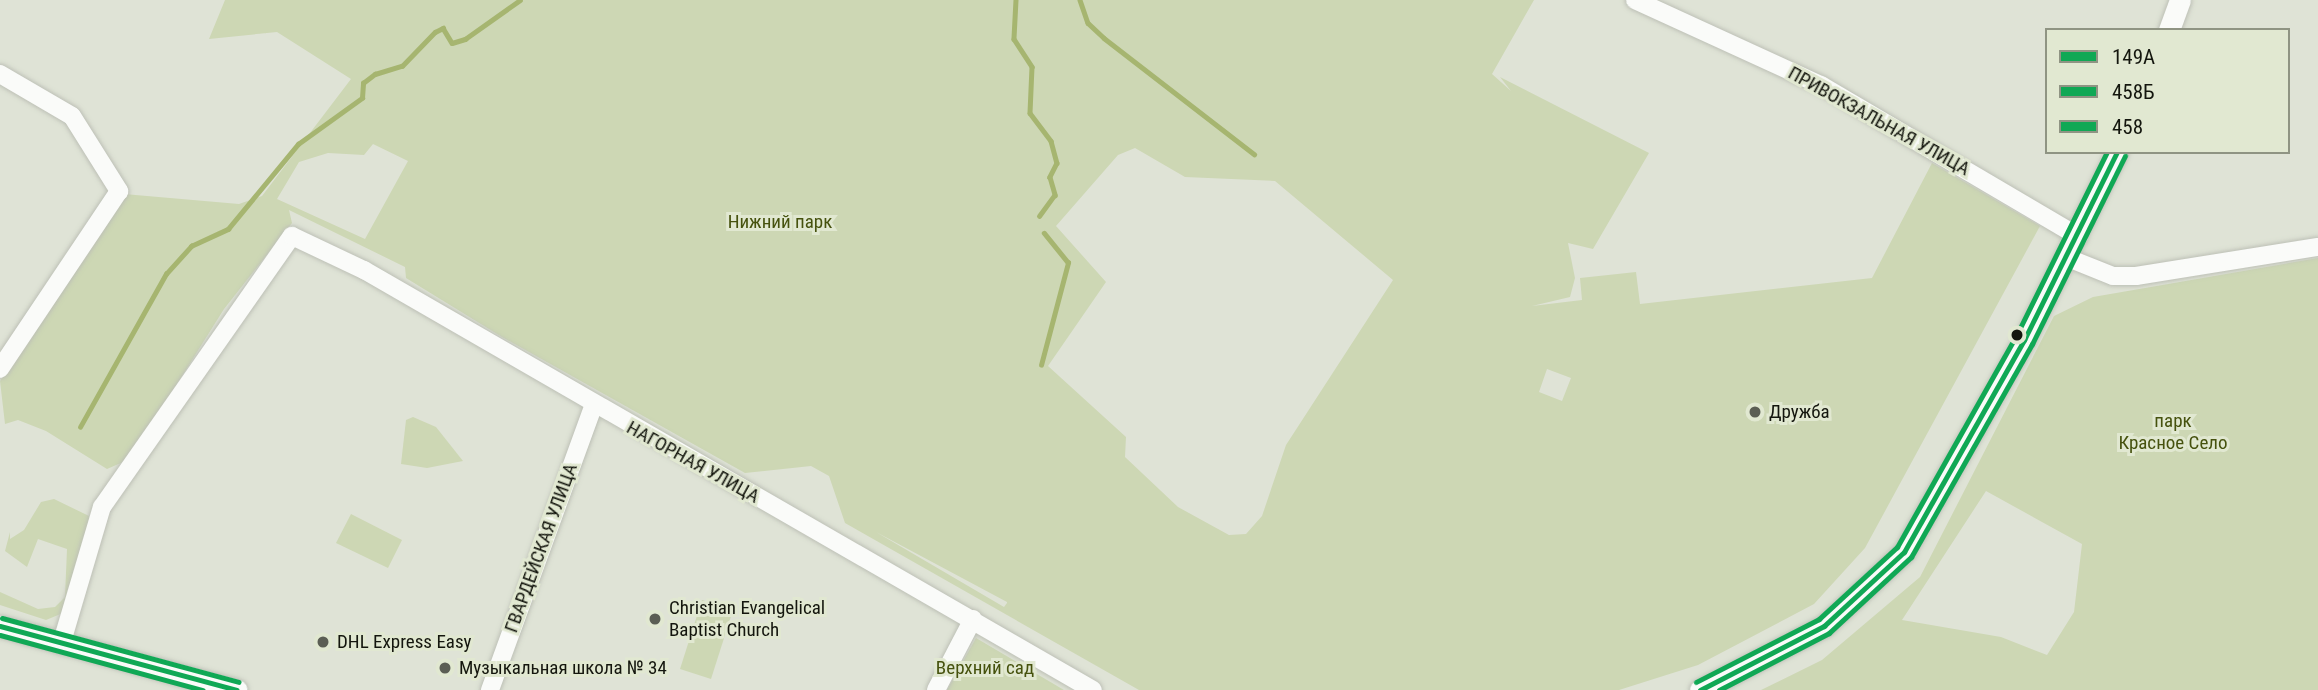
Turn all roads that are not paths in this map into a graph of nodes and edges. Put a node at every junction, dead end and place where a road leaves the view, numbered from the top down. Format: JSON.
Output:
{"nodes":[{"id":1,"x":1635,"y":0,"type":"edge"},
{"id":2,"x":2180,"y":0,"type":"edge"},
{"id":3,"x":2170,"y":28,"type":"edge"},
{"id":4,"x":0,"y":74,"type":"edge"},
{"id":5,"x":2116,"y":154,"type":"edge"},
{"id":6,"x":2079,"y":237,"type":"junction"},
{"id":7,"x":2318,"y":247,"type":"edge"},
{"id":8,"x":2068,"y":258,"type":"junction"},
{"id":9,"x":0,"y":369,"type":"edge"},
{"id":10,"x":593,"y":407,"type":"junction"},
{"id":11,"x":973,"y":619,"type":"junction"},
{"id":12,"x":0,"y":626,"type":"edge"},
{"id":13,"x":61,"y":645,"type":"junction"},
{"id":14,"x":237,"y":690,"type":"edge"},
{"id":15,"x":490,"y":690,"type":"edge"},
{"id":16,"x":936,"y":690,"type":"edge"},
{"id":17,"x":1093,"y":690,"type":"edge"},
{"id":18,"x":1700,"y":690,"type":"edge"}],
"edges":[{"from":1,"to":6,"type":"street","name":"ПРИВОКЗАЛЬНАЯ УЛИЦА"},
{"from":2,"to":3,"type":"main road"},
{"from":4,"to":9,"type":"street"},
{"from":5,"to":6,"type":"main road"},
{"from":6,"to":8,"type":"main road"},
{"from":7,"to":8,"type":"street"},
{"from":8,"to":18,"type":"main road"},
{"from":10,"to":11,"type":"street","name":"НАГОРНАЯ УЛИЦА"},
{"from":10,"to":13,"type":"street","name":"НАГОРНАЯ УЛИЦА"},
{"from":10,"to":15,"type":"street","name":"ГВАРДЕЙСКАЯ УЛИЦА"},
{"from":11,"to":16,"type":"street"},
{"from":11,"to":17,"type":"street","name":"НАГОРНАЯ УЛИЦА"},
{"from":12,"to":13,"type":"main road"},
{"from":13,"to":14,"type":"main road"}]}
